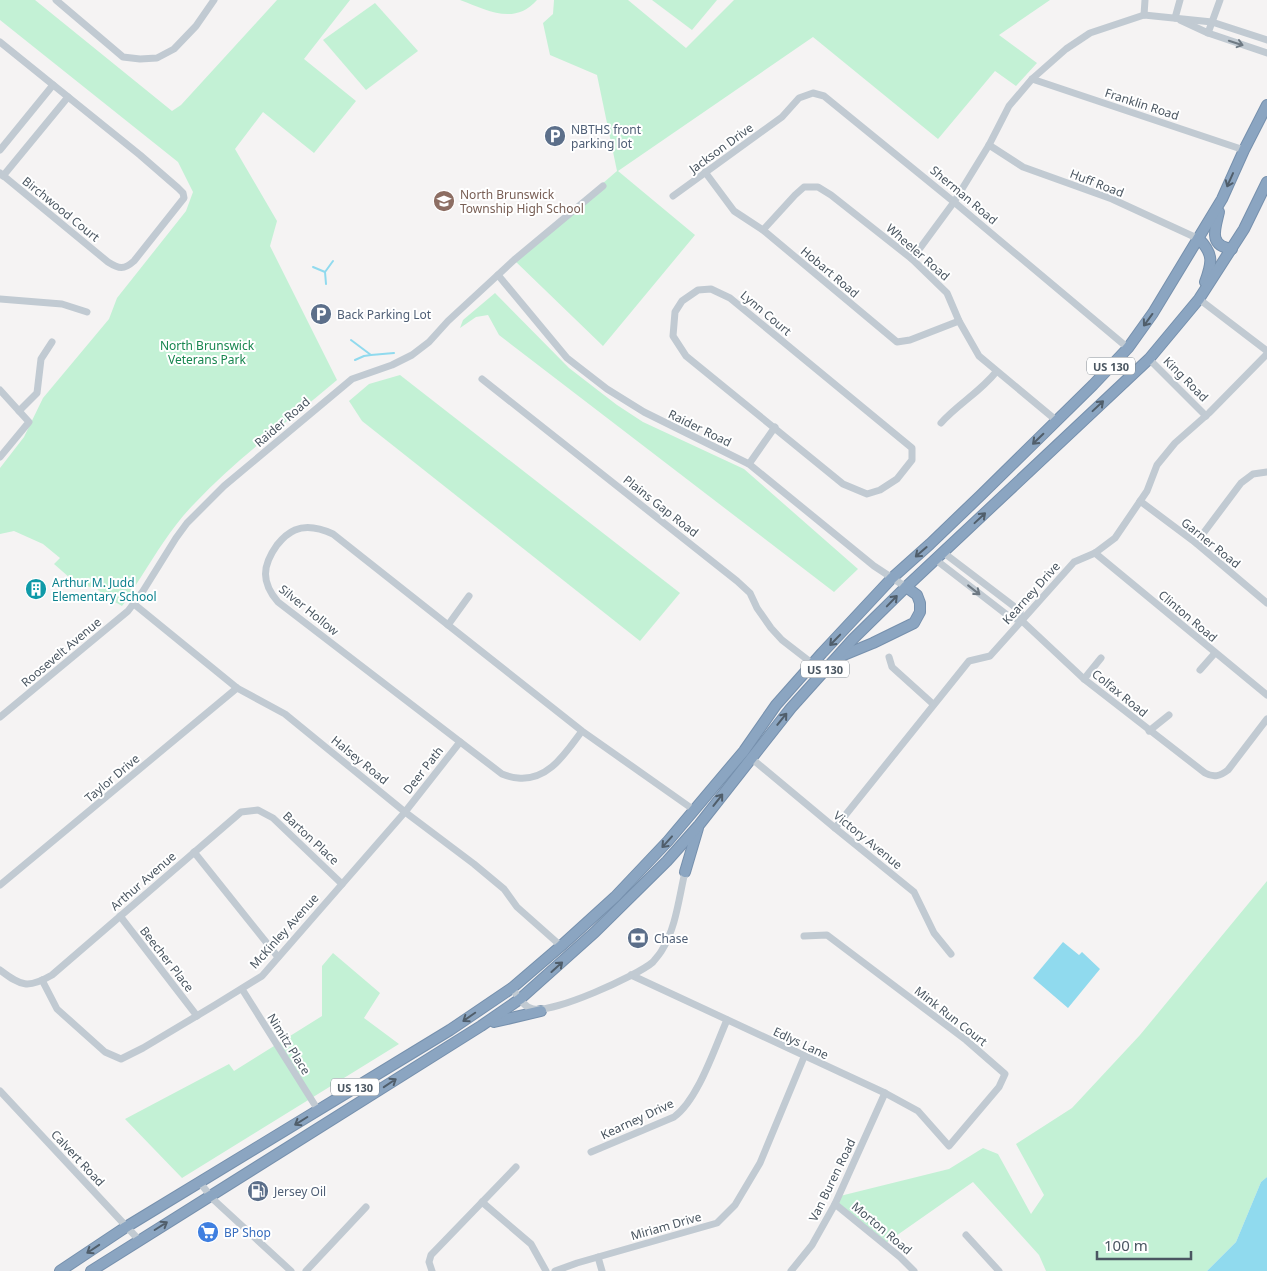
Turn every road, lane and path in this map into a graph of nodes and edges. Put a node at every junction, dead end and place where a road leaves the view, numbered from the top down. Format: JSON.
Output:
{"nodes":[{"id":1,"x":56,"y":0,"type":"edge"},
{"id":2,"x":214,"y":0,"type":"edge"},
{"id":3,"x":1145,"y":0,"type":"edge"},
{"id":4,"x":1180,"y":0,"type":"edge"},
{"id":5,"x":1220,"y":0,"type":"edge"},
{"id":6,"x":1144,"y":16,"type":"junction"},
{"id":7,"x":1175,"y":18,"type":"junction"},
{"id":8,"x":1212,"y":22,"type":"junction"},
{"id":9,"x":1208,"y":33,"type":"junction"},
{"id":10,"x":1267,"y":40,"type":"edge"},
{"id":11,"x":0,"y":42,"type":"edge"},
{"id":12,"x":1267,"y":52,"type":"edge"},
{"id":13,"x":1032,"y":79,"type":"junction"},
{"id":14,"x":53,"y":85,"type":"junction"},
{"id":15,"x":68,"y":97,"type":"junction"},
{"id":16,"x":1267,"y":105,"type":"edge"},
{"id":17,"x":782,"y":117,"type":"joint"},
{"id":18,"x":989,"y":145,"type":"junction"},
{"id":19,"x":0,"y":150,"type":"edge"},
{"id":20,"x":1244,"y":150,"type":"junction"},
{"id":21,"x":705,"y":172,"type":"junction"},
{"id":22,"x":2,"y":175,"type":"edge"},
{"id":23,"x":1267,"y":182,"type":"edge"},
{"id":24,"x":603,"y":186,"type":"dead end"},
{"id":25,"x":673,"y":196,"type":"dead end"},
{"id":26,"x":1222,"y":199,"type":"junction"},
{"id":27,"x":954,"y":202,"type":"junction"},
{"id":28,"x":763,"y":230,"type":"junction"},
{"id":29,"x":1199,"y":239,"type":"junction"},
{"id":30,"x":1232,"y":249,"type":"junction"},
{"id":31,"x":912,"y":259,"type":"junction"},
{"id":32,"x":498,"y":275,"type":"junction"},
{"id":33,"x":0,"y":298,"type":"edge"},
{"id":34,"x":1199,"y":299,"type":"junction"},
{"id":35,"x":87,"y":312,"type":"dead end"},
{"id":36,"x":959,"y":321,"type":"junction"},
{"id":37,"x":52,"y":342,"type":"dead end"},
{"id":38,"x":1128,"y":348,"type":"junction"},
{"id":39,"x":1267,"y":353,"type":"edge"},
{"id":40,"x":1149,"y":358,"type":"junction"},
{"id":41,"x":996,"y":372,"type":"junction"},
{"id":42,"x":482,"y":379,"type":"dead end"},
{"id":43,"x":0,"y":390,"type":"edge"},
{"id":44,"x":19,"y":411,"type":"junction"},
{"id":45,"x":1206,"y":416,"type":"junction"},
{"id":46,"x":1057,"y":421,"type":"junction"},
{"id":47,"x":941,"y":423,"type":"dead end"},
{"id":48,"x":775,"y":427,"type":"junction"},
{"id":49,"x":0,"y":457,"type":"edge"},
{"id":50,"x":749,"y":464,"type":"junction"},
{"id":51,"x":1267,"y":472,"type":"edge"},
{"id":52,"x":1140,"y":501,"type":"junction"},
{"id":53,"x":1196,"y":543,"type":"junction"},
{"id":54,"x":166,"y":553,"type":"joint"},
{"id":55,"x":1095,"y":553,"type":"junction"},
{"id":56,"x":940,"y":556,"type":"junction"},
{"id":57,"x":892,"y":578,"type":"junction"},
{"id":58,"x":906,"y":587,"type":"junction"},
{"id":59,"x":469,"y":596,"type":"dead end"},
{"id":60,"x":134,"y":604,"type":"junction"},
{"id":61,"x":1267,"y":604,"type":"edge"},
{"id":62,"x":1021,"y":620,"type":"junction"},
{"id":63,"x":448,"y":625,"type":"junction"},
{"id":64,"x":1215,"y":653,"type":"junction"},
{"id":65,"x":889,"y":657,"type":"dead end"},
{"id":66,"x":835,"y":658,"type":"junction"},
{"id":67,"x":1101,"y":658,"type":"dead end"},
{"id":68,"x":813,"y":664,"type":"junction"},
{"id":69,"x":1200,"y":670,"type":"dead end"},
{"id":70,"x":1084,"y":679,"type":"junction"},
{"id":71,"x":238,"y":688,"type":"junction"},
{"id":72,"x":1267,"y":695,"type":"edge"},
{"id":73,"x":933,"y":704,"type":"junction"},
{"id":74,"x":1169,"y":714,"type":"dead end"},
{"id":75,"x":0,"y":717,"type":"edge"},
{"id":76,"x":1267,"y":719,"type":"edge"},
{"id":77,"x":582,"y":731,"type":"junction"},
{"id":78,"x":1149,"y":731,"type":"junction"},
{"id":79,"x":460,"y":742,"type":"junction"},
{"id":80,"x":748,"y":755,"type":"junction"},
{"id":81,"x":694,"y":810,"type":"junction"},
{"id":82,"x":262,"y":812,"type":"joint"},
{"id":83,"x":405,"y":812,"type":"junction"},
{"id":84,"x":699,"y":824,"type":"junction"},
{"id":85,"x":835,"y":828,"type":"junction"},
{"id":86,"x":194,"y":852,"type":"junction"},
{"id":87,"x":667,"y":861,"type":"junction"},
{"id":88,"x":685,"y":872,"type":"junction"},
{"id":89,"x":342,"y":884,"type":"junction"},
{"id":90,"x":0,"y":886,"type":"edge"},
{"id":91,"x":120,"y":916,"type":"junction"},
{"id":92,"x":804,"y":936,"type":"dead end"},
{"id":93,"x":562,"y":946,"type":"junction"},
{"id":94,"x":951,"y":954,"type":"dead end"},
{"id":95,"x":278,"y":957,"type":"junction"},
{"id":96,"x":0,"y":970,"type":"edge"},
{"id":97,"x":631,"y":975,"type":"junction"},
{"id":98,"x":42,"y":980,"type":"junction"},
{"id":99,"x":510,"y":988,"type":"junction"},
{"id":100,"x":242,"y":989,"type":"junction"},
{"id":101,"x":520,"y":999,"type":"junction"},
{"id":102,"x":541,"y":1010,"type":"junction"},
{"id":103,"x":197,"y":1016,"type":"junction"},
{"id":104,"x":727,"y":1020,"type":"junction"},
{"id":105,"x":481,"y":1026,"type":"junction"},
{"id":106,"x":804,"y":1057,"type":"junction"},
{"id":107,"x":0,"y":1091,"type":"edge"},
{"id":108,"x":885,"y":1093,"type":"junction"},
{"id":109,"x":318,"y":1110,"type":"junction"},
{"id":110,"x":949,"y":1146,"type":"joint"},
{"id":111,"x":591,"y":1152,"type":"dead end"},
{"id":112,"x":516,"y":1166,"type":"dead end"},
{"id":113,"x":200,"y":1183,"type":"junction"},
{"id":114,"x":210,"y":1195,"type":"junction"},
{"id":115,"x":482,"y":1202,"type":"junction"},
{"id":116,"x":835,"y":1204,"type":"junction"},
{"id":117,"x":366,"y":1207,"type":"dead end"},
{"id":118,"x":126,"y":1227,"type":"junction"},
{"id":119,"x":966,"y":1235,"type":"dead end"},
{"id":120,"x":139,"y":1240,"type":"junction"},
{"id":121,"x":598,"y":1257,"type":"junction"},
{"id":122,"x":60,"y":1271,"type":"edge"},
{"id":123,"x":91,"y":1271,"type":"edge"},
{"id":124,"x":291,"y":1271,"type":"edge"},
{"id":125,"x":306,"y":1271,"type":"edge"},
{"id":126,"x":432,"y":1271,"type":"edge"},
{"id":127,"x":546,"y":1271,"type":"edge"},
{"id":128,"x":555,"y":1271,"type":"edge"},
{"id":129,"x":602,"y":1271,"type":"edge"},
{"id":130,"x":790,"y":1271,"type":"edge"},
{"id":131,"x":914,"y":1271,"type":"edge"},
{"id":132,"x":999,"y":1271,"type":"edge"}],
"edges":[{"from":1,"to":2,"type":"street"},
{"from":3,"to":6,"type":"street"},
{"from":4,"to":7,"type":"street"},
{"from":5,"to":8,"type":"street"},
{"from":6,"to":7,"type":"street"},
{"from":6,"to":13,"type":"street"},
{"from":7,"to":8,"type":"street"},
{"from":7,"to":9,"type":"street"},
{"from":8,"to":9,"type":"street"},
{"from":8,"to":10,"type":"street"},
{"from":9,"to":12,"type":"street","one_way":true},
{"from":11,"to":14,"type":"street"},
{"from":13,"to":18,"type":"street"},
{"from":13,"to":20,"type":"street","name":"Franklin Road"},
{"from":14,"to":15,"type":"street"},
{"from":14,"to":19,"type":"street"},
{"from":15,"to":22,"type":"street"},
{"from":15,"to":22,"type":"street","name":"Birchwood Court"},
{"from":16,"to":20,"type":"highway","number":"US 130"},
{"from":17,"to":21,"type":"street","name":"Jackson Drive"},
{"from":17,"to":27,"type":"street","name":"Sherman Road"},
{"from":18,"to":27,"type":"street"},
{"from":18,"to":29,"type":"street","name":"Huff Road"},
{"from":20,"to":26,"type":"highway","number":"US 130","one_way":true},
{"from":21,"to":25,"type":"street","name":"Jackson Drive"},
{"from":21,"to":28,"type":"street","name":"Hobart Road"},
{"from":23,"to":30,"type":"highway","number":"US 130"},
{"from":24,"to":32,"type":"street","name":"Raider Road"},
{"from":26,"to":29,"type":"highway","number":"US 130"},
{"from":26,"to":30,"type":"highway"},
{"from":27,"to":31,"type":"street"},
{"from":27,"to":38,"type":"street","name":"Sherman Road"},
{"from":28,"to":31,"type":"street","name":"Wheeler Road"},
{"from":28,"to":36,"type":"street","name":"Hobart Road"},
{"from":29,"to":34,"type":"highway"},
{"from":29,"to":38,"type":"highway","number":"US 130","one_way":true},
{"from":30,"to":34,"type":"highway","number":"US 130"},
{"from":31,"to":36,"type":"street","name":"Wheeler Road"},
{"from":32,"to":50,"type":"street","name":"Raider Road"},
{"from":32,"to":54,"type":"street","name":"Raider Road"},
{"from":33,"to":35,"type":"street"},
{"from":34,"to":39,"type":"street"},
{"from":34,"to":40,"type":"highway","number":"US 130"},
{"from":36,"to":41,"type":"street","name":"Wheeler Road"},
{"from":37,"to":44,"type":"street"},
{"from":38,"to":46,"type":"highway","number":"US 130"},
{"from":39,"to":45,"type":"street","name":"Kearney Drive"},
{"from":40,"to":45,"type":"street","name":"King Road"},
{"from":56,"to":40,"type":"highway","number":"US 130","one_way":true},
{"from":41,"to":46,"type":"street","name":"Wheeler Road"},
{"from":41,"to":47,"type":"street"},
{"from":42,"to":68,"type":"street","name":"Plains Gap Road"},
{"from":43,"to":44,"type":"street"},
{"from":44,"to":49,"type":"street"},
{"from":45,"to":52,"type":"street","name":"Kearney Drive"},
{"from":46,"to":57,"type":"highway","number":"US 130","one_way":true},
{"from":48,"to":48,"type":"street","name":"Lynn Court"},
{"from":48,"to":50,"type":"street"},
{"from":50,"to":57,"type":"street","name":"Raider Road"},
{"from":51,"to":53,"type":"street"},
{"from":52,"to":53,"type":"street","name":"Garner Road"},
{"from":52,"to":55,"type":"street","name":"Kearney Drive"},
{"from":53,"to":61,"type":"street","name":"Garner Road"},
{"from":54,"to":60,"type":"street","name":"Roosevelt Avenue"},
{"from":55,"to":62,"type":"street","name":"Kearney Drive"},
{"from":55,"to":64,"type":"street","name":"Clinton Road"},
{"from":56,"to":58,"type":"highway","number":"US 130"},
{"from":56,"to":62,"type":"street","name":"Colfax Road","one_way":true},
{"from":56,"to":62,"type":"street","name":"Colfax Road"},
{"from":57,"to":58,"type":"street","name":"Raider Road"},
{"from":57,"to":68,"type":"highway","number":"US 130","one_way":true},
{"from":66,"to":58,"type":"highway","number":"US 130","one_way":true},
{"from":58,"to":66,"type":"highway"},
{"from":59,"to":63,"type":"street"},
{"from":60,"to":71,"type":"street","name":"Halsey Road"},
{"from":60,"to":75,"type":"street","name":"Roosevelt Avenue"},
{"from":62,"to":70,"type":"street","name":"Colfax Road"},
{"from":62,"to":73,"type":"street","name":"Kearney Drive"},
{"from":63,"to":77,"type":"street","name":"Silver Hollow"},
{"from":63,"to":79,"type":"street","name":"Silver Hollow"},
{"from":64,"to":69,"type":"street"},
{"from":64,"to":72,"type":"street","name":"Clinton Road"},
{"from":65,"to":73,"type":"street"},
{"from":80,"to":66,"type":"highway","number":"US 130","one_way":true},
{"from":67,"to":70,"type":"street"},
{"from":68,"to":80,"type":"highway","number":"US 130"},
{"from":70,"to":78,"type":"street","name":"Colfax Road"},
{"from":71,"to":83,"type":"street","name":"Halsey Road"},
{"from":71,"to":90,"type":"street","name":"Taylor Drive"},
{"from":73,"to":85,"type":"street","name":"Kearney Drive"},
{"from":74,"to":78,"type":"street"},
{"from":76,"to":78,"type":"street","name":"Colfax Road"},
{"from":77,"to":79,"type":"street","name":"Silver Hollow"},
{"from":77,"to":81,"type":"street","name":"Silver Hollow"},
{"from":79,"to":83,"type":"street","name":"Deer Path"},
{"from":80,"to":81,"type":"highway","number":"US 130"},
{"from":84,"to":80,"type":"highway","number":"US 130","one_way":true},
{"from":80,"to":85,"type":"street","name":"Victory Avenue"},
{"from":81,"to":93,"type":"highway","number":"US 130","one_way":true},
{"from":82,"to":86,"type":"street","name":"Arthur Avenue"},
{"from":82,"to":89,"type":"street","name":"Barton Place"},
{"from":83,"to":89,"type":"street","name":"McKinley Avenue"},
{"from":83,"to":93,"type":"street","name":"Halsey Road"},
{"from":84,"to":87,"type":"highway","number":"US 130"},
{"from":84,"to":88,"type":"highway"},
{"from":85,"to":94,"type":"street","name":"Victory Avenue"},
{"from":86,"to":91,"type":"street","name":"Arthur Avenue"},
{"from":86,"to":95,"type":"street"},
{"from":87,"to":88,"type":"highway"},
{"from":101,"to":87,"type":"highway","number":"US 130","one_way":true},
{"from":88,"to":97,"type":"street"},
{"from":89,"to":95,"type":"street","name":"McKinley Avenue"},
{"from":91,"to":98,"type":"street","name":"Arthur Avenue"},
{"from":91,"to":103,"type":"street","name":"Beecher Place"},
{"from":92,"to":110,"type":"street","name":"Mink Run Court"},
{"from":93,"to":99,"type":"highway","number":"US 130"},
{"from":95,"to":100,"type":"street","name":"McKinley Avenue"},
{"from":96,"to":98,"type":"street"},
{"from":97,"to":102,"type":"street"},
{"from":97,"to":104,"type":"street","name":"Edlys Lane"},
{"from":98,"to":103,"type":"street","name":"McKinley Avenue"},
{"from":99,"to":101,"type":"street"},
{"from":99,"to":109,"type":"highway","number":"US 130","one_way":true},
{"from":100,"to":103,"type":"street","name":"McKinley Avenue"},
{"from":100,"to":109,"type":"street","name":"Nimitz Place"},
{"from":101,"to":102,"type":"street"},
{"from":101,"to":105,"type":"highway","number":"US 130"},
{"from":102,"to":105,"type":"highway"},
{"from":104,"to":106,"type":"street","name":"Edlys Lane"},
{"from":104,"to":111,"type":"street","name":"Kearney Drive"},
{"from":114,"to":105,"type":"highway","number":"US 130","one_way":true},
{"from":106,"to":108,"type":"street","name":"Edlys Lane"},
{"from":106,"to":121,"type":"street","name":"Miriam Drive"},
{"from":107,"to":118,"type":"street","name":"Calvert Road"},
{"from":108,"to":110,"type":"street","name":"Edlys Lane"},
{"from":108,"to":116,"type":"street","name":"Van Buren Road"},
{"from":109,"to":113,"type":"highway","number":"US 130","one_way":true},
{"from":112,"to":115,"type":"street"},
{"from":113,"to":114,"type":"street"},
{"from":113,"to":118,"type":"highway","number":"US 130"},
{"from":120,"to":114,"type":"highway","number":"US 130","one_way":true},
{"from":114,"to":124,"type":"street"},
{"from":115,"to":126,"type":"street"},
{"from":115,"to":127,"type":"street"},
{"from":116,"to":130,"type":"street","name":"Van Buren Road"},
{"from":116,"to":131,"type":"street","name":"Morton Road"},
{"from":117,"to":125,"type":"street"},
{"from":118,"to":120,"type":"street","name":"Calvert Road"},
{"from":118,"to":122,"type":"highway","number":"US 130","one_way":true},
{"from":119,"to":132,"type":"street"},
{"from":120,"to":123,"type":"highway","number":"US 130"},
{"from":121,"to":128,"type":"street","name":"Miriam Drive"},
{"from":121,"to":129,"type":"street"}]}
